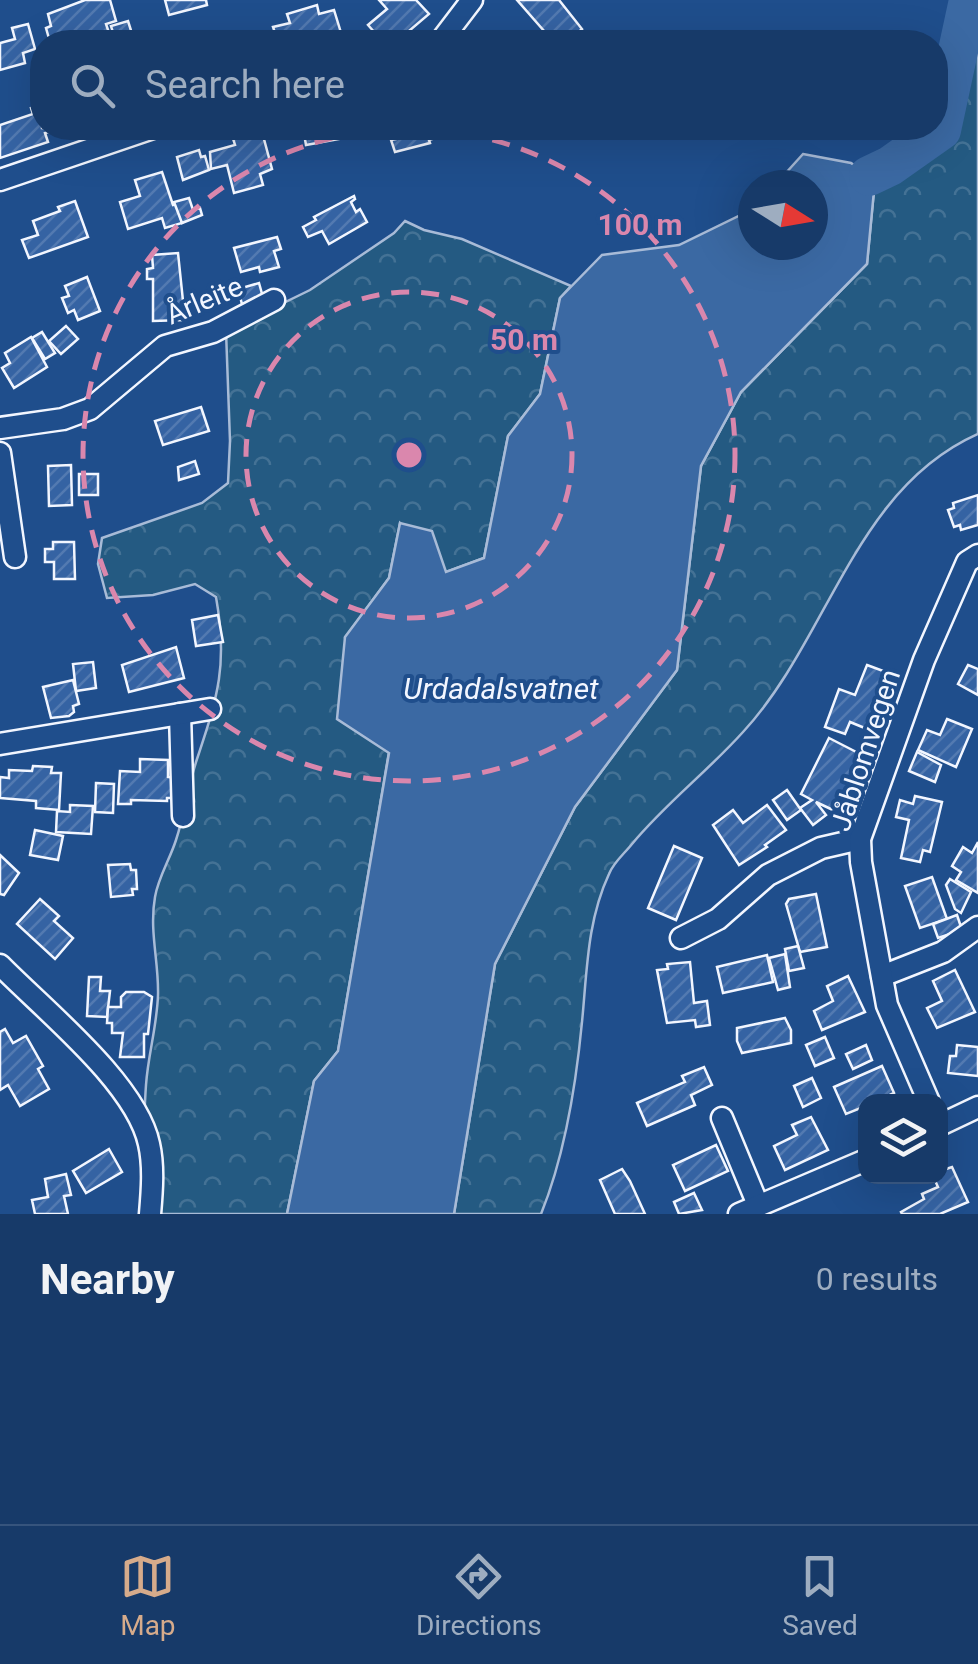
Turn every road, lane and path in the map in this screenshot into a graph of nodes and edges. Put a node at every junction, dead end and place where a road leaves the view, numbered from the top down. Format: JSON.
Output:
{"nodes":[{"id":1,"x":472,"y":0,"type":"edge"},
{"id":2,"x":449,"y":30,"type":"edge"},
{"id":3,"x":118,"y":140,"type":"edge"},
{"id":4,"x":0,"y":180,"type":"edge"},
{"id":5,"x":274,"y":300,"type":"dead end"},
{"id":6,"x":0,"y":428,"type":"edge"},
{"id":7,"x":0,"y":453,"type":"edge"},
{"id":8,"x":978,"y":555,"type":"edge"},
{"id":9,"x":15,"y":557,"type":"dead end"},
{"id":10,"x":210,"y":709,"type":"dead end"},
{"id":11,"x":180,"y":714,"type":"junction"},
{"id":12,"x":0,"y":744,"type":"edge"},
{"id":13,"x":183,"y":816,"type":"dead end"},
{"id":14,"x":860,"y":840,"type":"junction"},
{"id":15,"x":978,"y":927,"type":"edge"},
{"id":16,"x":680,"y":938,"type":"dead end"},
{"id":17,"x":0,"y":965,"type":"edge"},
{"id":18,"x":882,"y":976,"type":"junction"},
{"id":19,"x":926,"y":1094,"type":"edge"},
{"id":20,"x":978,"y":1108,"type":"edge"},
{"id":21,"x":722,"y":1118,"type":"dead end"},
{"id":22,"x":948,"y":1121,"type":"edge"},
{"id":23,"x":858,"y":1163,"type":"edge"},
{"id":24,"x":748,"y":1210,"type":"edge"},
{"id":25,"x":150,"y":1214,"type":"edge"}],
"edges":[{"from":1,"to":2,"type":"street"},
{"from":3,"to":4,"type":"street"},
{"from":5,"to":6,"type":"street","name":"Årleite"},
{"from":7,"to":9,"type":"street"},
{"from":8,"to":14,"type":"street","name":"Jåblomvegen"},
{"from":10,"to":11,"type":"street"},
{"from":11,"to":12,"type":"street"},
{"from":11,"to":13,"type":"street"},
{"from":14,"to":16,"type":"street"},
{"from":14,"to":18,"type":"street","name":"Jåblomvegen"},
{"from":15,"to":18,"type":"street"},
{"from":17,"to":25,"type":"street"},
{"from":18,"to":19,"type":"street","name":"Jåblomvegen"},
{"from":20,"to":22,"type":"street"},
{"from":21,"to":24,"type":"street"},
{"from":23,"to":24,"type":"street"}]}
